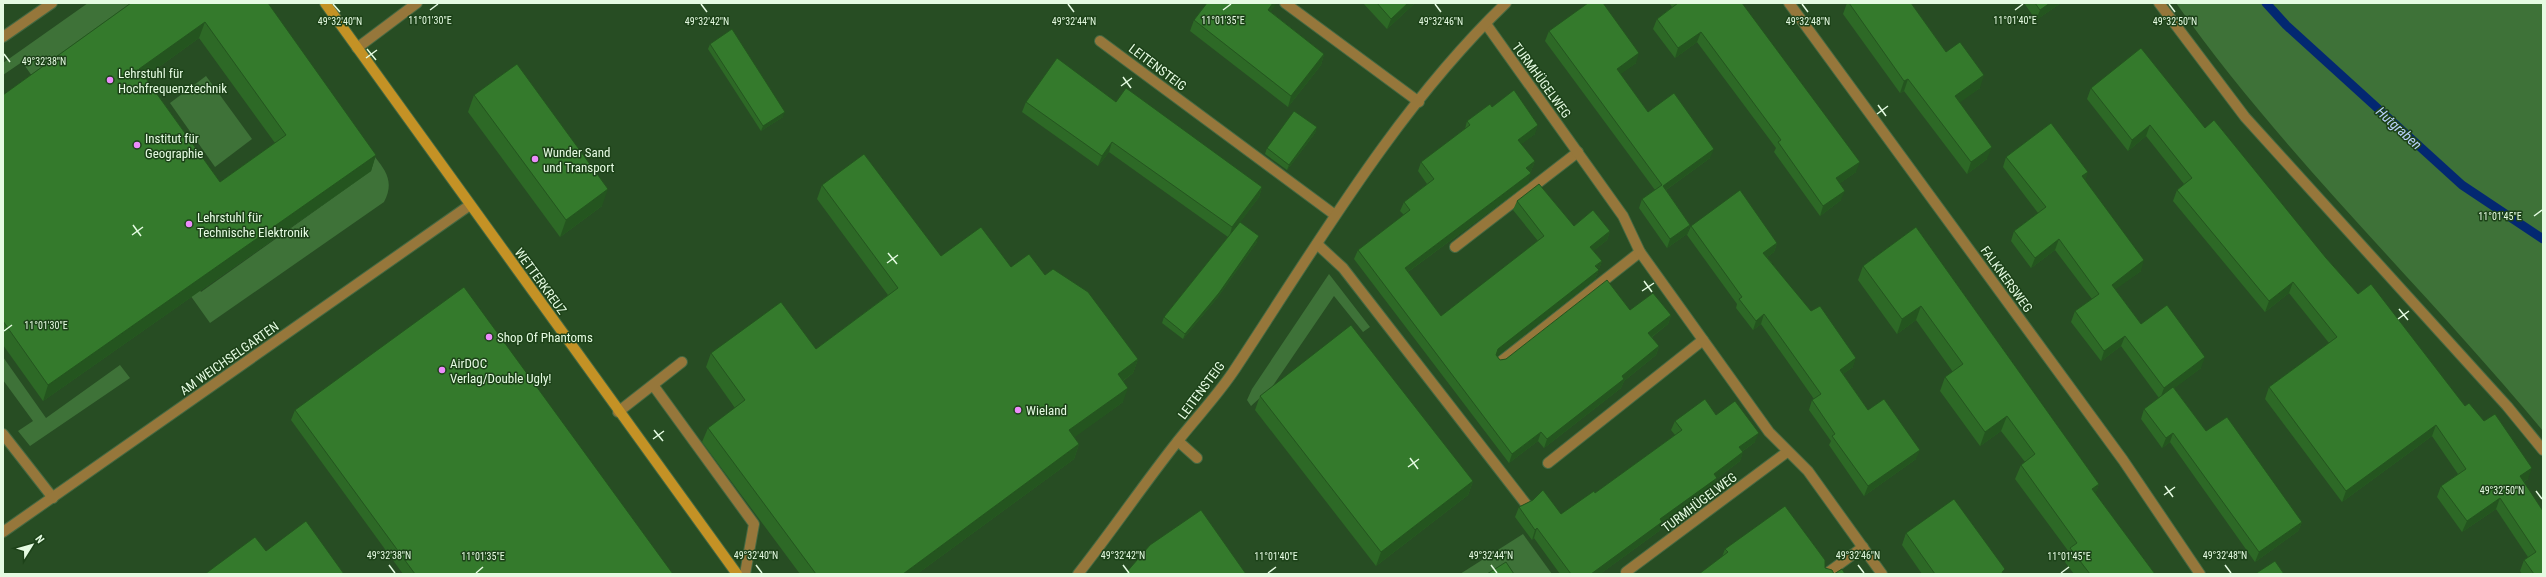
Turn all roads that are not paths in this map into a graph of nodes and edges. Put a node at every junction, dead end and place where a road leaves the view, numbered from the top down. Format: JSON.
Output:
{"nodes":[{"id":1,"x":52,"y":3,"type":"edge"},
{"id":2,"x":325,"y":3,"type":"edge"},
{"id":3,"x":417,"y":3,"type":"edge"},
{"id":4,"x":1285,"y":3,"type":"edge"},
{"id":5,"x":1789,"y":3,"type":"edge"},
{"id":6,"x":2159,"y":3,"type":"edge"},
{"id":7,"x":1500,"y":5,"type":"edge"},
{"id":8,"x":1486,"y":24,"type":"junction"},
{"id":9,"x":3,"y":37,"type":"edge"},
{"id":10,"x":1100,"y":41,"type":"dead end"},
{"id":11,"x":357,"y":48,"type":"junction"},
{"id":12,"x":1419,"y":102,"type":"junction"},
{"id":13,"x":1578,"y":152,"type":"junction"},
{"id":14,"x":470,"y":205,"type":"junction"},
{"id":15,"x":1335,"y":215,"type":"junction"},
{"id":16,"x":1317,"y":244,"type":"junction"},
{"id":17,"x":1455,"y":247,"type":"dead end"},
{"id":18,"x":1640,"y":252,"type":"junction"},
{"id":19,"x":1703,"y":340,"type":"junction"},
{"id":20,"x":682,"y":362,"type":"dead end"},
{"id":21,"x":1499,"y":364,"type":"edge"},
{"id":22,"x":653,"y":385,"type":"junction"},
{"id":23,"x":618,"y":412,"type":"junction"},
{"id":24,"x":3,"y":434,"type":"edge"},
{"id":25,"x":1178,"y":441,"type":"junction"},
{"id":26,"x":2543,"y":450,"type":"edge"},
{"id":27,"x":1787,"y":452,"type":"junction"},
{"id":28,"x":1197,"y":458,"type":"dead end"},
{"id":29,"x":1548,"y":463,"type":"dead end"},
{"id":30,"x":53,"y":498,"type":"junction"},
{"id":31,"x":1526,"y":504,"type":"edge"},
{"id":32,"x":3,"y":532,"type":"edge"},
{"id":33,"x":1863,"y":547,"type":"junction"},
{"id":34,"x":1626,"y":572,"type":"dead end"},
{"id":35,"x":737,"y":574,"type":"edge"},
{"id":36,"x":744,"y":574,"type":"edge"},
{"id":37,"x":1078,"y":574,"type":"edge"},
{"id":38,"x":1826,"y":574,"type":"edge"},
{"id":39,"x":1882,"y":574,"type":"edge"},
{"id":40,"x":2200,"y":574,"type":"edge"}],
"edges":[{"from":1,"to":9,"type":"street"},
{"from":2,"to":11,"type":"street","name":"WETTERKREUZ"},
{"from":3,"to":11,"type":"street"},
{"from":4,"to":12,"type":"street"},
{"from":5,"to":40,"type":"street","name":"FALKNERSWEG"},
{"from":6,"to":26,"type":"street"},
{"from":7,"to":8,"type":"street","name":"LEITENSTEIG"},
{"from":8,"to":12,"type":"street","name":"LEITENSTEIG"},
{"from":8,"to":13,"type":"street","name":"TURMHÜGELWEG"},
{"from":10,"to":15,"type":"street","name":"LEITENSTEIG"},
{"from":11,"to":14,"type":"street","name":"WETTERKREUZ"},
{"from":12,"to":15,"type":"street","name":"LEITENSTEIG"},
{"from":13,"to":17,"type":"street"},
{"from":13,"to":18,"type":"street","name":"TURMHÜGELWEG"},
{"from":14,"to":23,"type":"street","name":"WETTERKREUZ"},
{"from":14,"to":30,"type":"street","name":"AM WEICHSELGARTEN"},
{"from":15,"to":16,"type":"street","name":"LEITENSTEIG"},
{"from":16,"to":25,"type":"street","name":"LEITENSTEIG"},
{"from":16,"to":31,"type":"street"},
{"from":18,"to":19,"type":"street","name":"TURMHÜGELWEG"},
{"from":18,"to":21,"type":"street"},
{"from":19,"to":27,"type":"street","name":"TURMHÜGELWEG"},
{"from":19,"to":29,"type":"street"},
{"from":20,"to":22,"type":"street"},
{"from":22,"to":23,"type":"street"},
{"from":22,"to":36,"type":"street"},
{"from":23,"to":35,"type":"street","name":"WETTERKREUZ"},
{"from":24,"to":30,"type":"street"},
{"from":25,"to":28,"type":"street"},
{"from":25,"to":37,"type":"street","name":"LEITENSTEIG"},
{"from":27,"to":33,"type":"street","name":"TURMHÜGELWEG"},
{"from":27,"to":34,"type":"street","name":"TURMHÜGELWEG"},
{"from":30,"to":32,"type":"street","name":"AM WEICHSELGARTEN"},
{"from":33,"to":38,"type":"street"},
{"from":33,"to":39,"type":"street","name":"TURMHÜGELWEG"}]}
